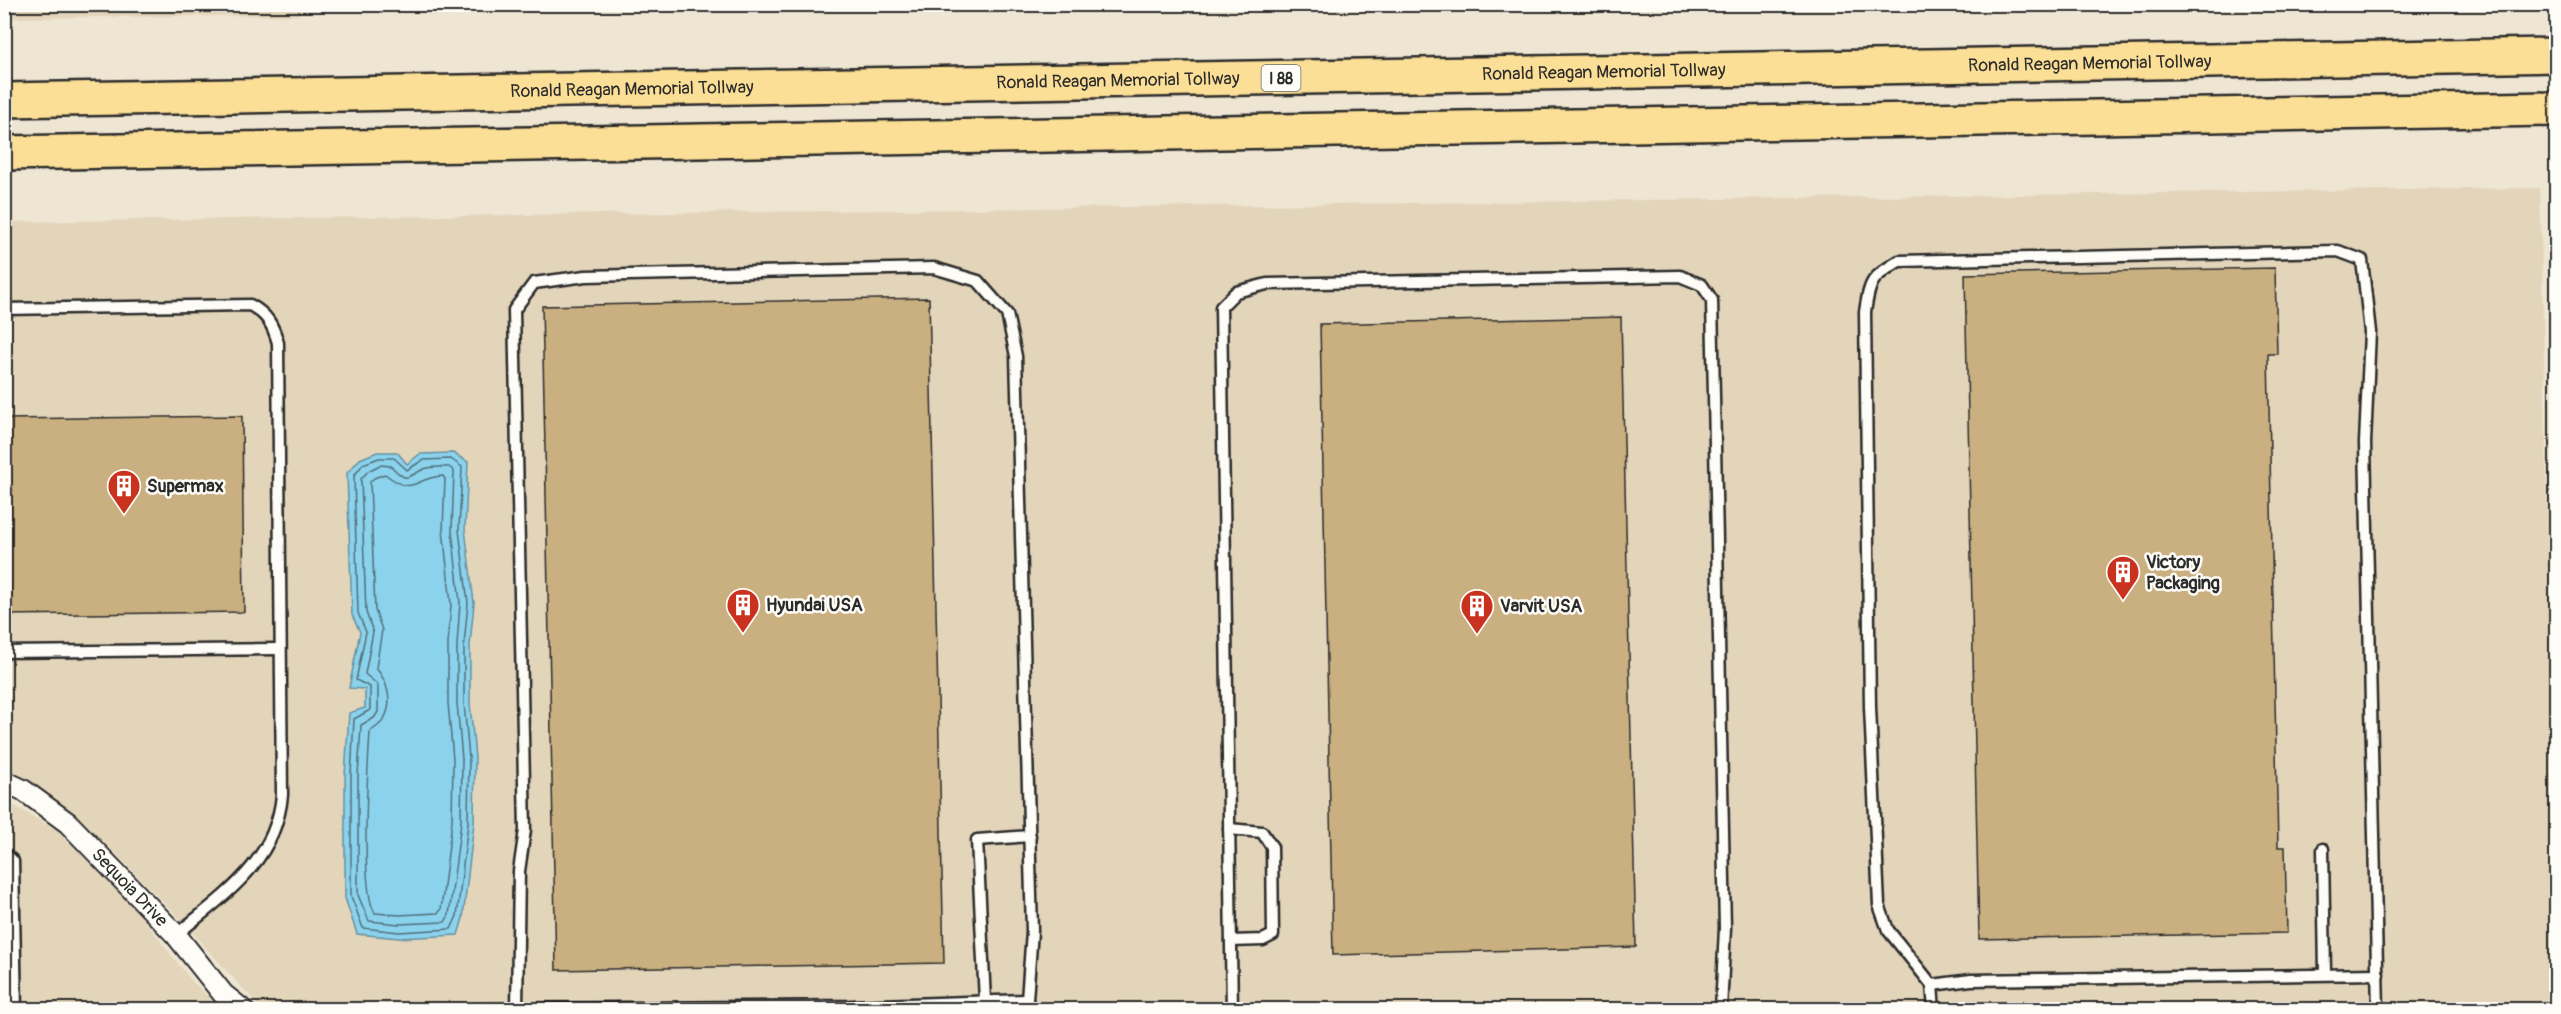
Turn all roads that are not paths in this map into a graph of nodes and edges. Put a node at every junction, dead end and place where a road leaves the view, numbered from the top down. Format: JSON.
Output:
{"nodes":[{"id":1,"x":2556,"y":55,"type":"edge"},
{"id":2,"x":4,"y":100,"type":"edge"},
{"id":3,"x":2556,"y":109,"type":"edge"},
{"id":4,"x":4,"y":153,"type":"edge"},
{"id":5,"x":4,"y":309,"type":"edge"},
{"id":6,"x":280,"y":649,"type":"junction"},
{"id":7,"x":4,"y":652,"type":"edge"},
{"id":8,"x":4,"y":781,"type":"edge"},
{"id":9,"x":1229,"y":829,"type":"junction"},
{"id":10,"x":1030,"y":837,"type":"junction"},
{"id":11,"x":2323,"y":849,"type":"dead end"},
{"id":12,"x":4,"y":853,"type":"edge"},
{"id":13,"x":176,"y":935,"type":"junction"},
{"id":14,"x":1231,"y":941,"type":"junction"},
{"id":15,"x":2325,"y":974,"type":"junction"},
{"id":16,"x":2378,"y":974,"type":"junction"},
{"id":17,"x":1932,"y":985,"type":"junction"},
{"id":18,"x":985,"y":1001,"type":"junction"},
{"id":19,"x":1028,"y":1005,"type":"edge"},
{"id":20,"x":518,"y":1008,"type":"junction"},
{"id":21,"x":16,"y":1010,"type":"edge"},
{"id":22,"x":243,"y":1010,"type":"edge"},
{"id":23,"x":422,"y":1010,"type":"edge"},
{"id":24,"x":1232,"y":1010,"type":"edge"},
{"id":25,"x":1721,"y":1010,"type":"edge"},
{"id":26,"x":1934,"y":1010,"type":"edge"},
{"id":27,"x":2378,"y":1010,"type":"edge"}],
"edges":[{"from":1,"to":2,"type":"highway","name":"Ronald Reagan Memorial Tollway","number":"I 88"},
{"from":3,"to":4,"type":"highway"},
{"from":5,"to":6,"type":"lane"},
{"from":6,"to":7,"type":"lane"},
{"from":6,"to":13,"type":"lane"},
{"from":8,"to":13,"type":"street","name":"Sequoia Drive"},
{"from":9,"to":14,"type":"lane"},
{"from":9,"to":14,"type":"lane"},
{"from":9,"to":25,"type":"lane"},
{"from":10,"to":18,"type":"lane"},
{"from":10,"to":19,"type":"lane"},
{"from":10,"to":20,"type":"lane"},
{"from":11,"to":15,"type":"lane"},
{"from":12,"to":21,"type":"lane"},
{"from":13,"to":22,"type":"street","name":"Sequoia Drive"},
{"from":14,"to":24,"type":"lane"},
{"from":15,"to":16,"type":"lane"},
{"from":15,"to":17,"type":"lane"},
{"from":16,"to":17,"type":"lane"},
{"from":16,"to":27,"type":"lane"},
{"from":17,"to":26,"type":"lane"},
{"from":18,"to":19,"type":"lane"},
{"from":18,"to":20,"type":"lane"},
{"from":20,"to":23,"type":"lane"}]}
